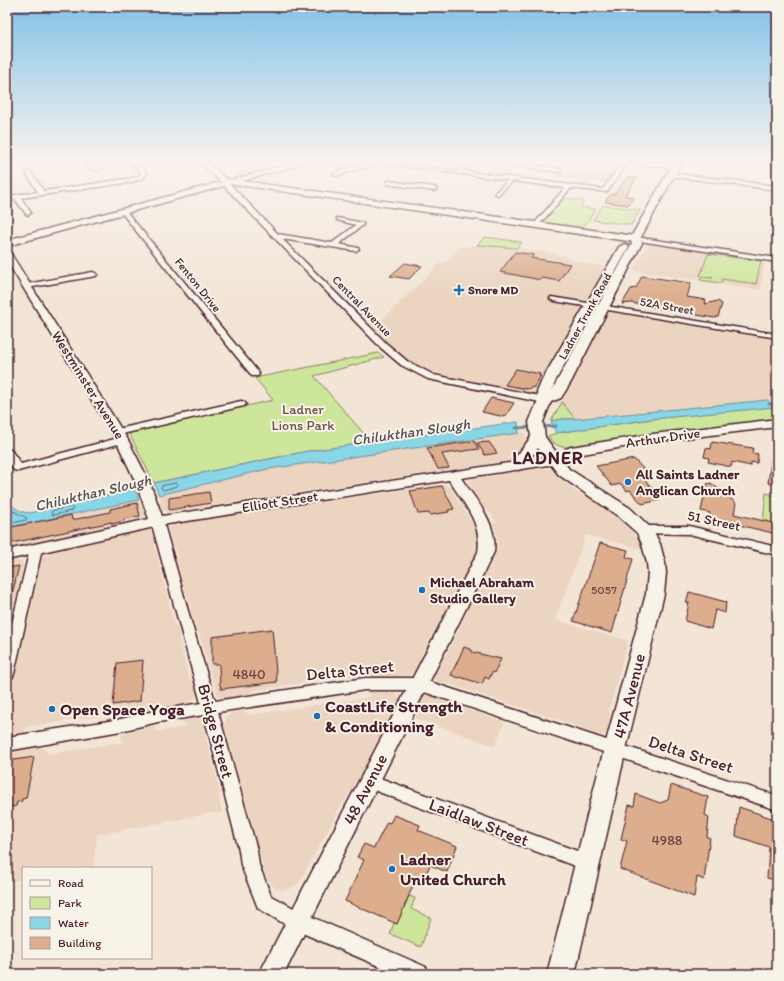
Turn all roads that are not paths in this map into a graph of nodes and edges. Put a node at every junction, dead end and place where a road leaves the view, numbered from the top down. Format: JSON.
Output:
{"nodes":[{"id":1,"x":23,"y":207,"type":"edge"},
{"id":2,"x":139,"y":207,"type":"edge"},
{"id":3,"x":248,"y":207,"type":"edge"},
{"id":4,"x":408,"y":207,"type":"edge"},
{"id":5,"x":552,"y":207,"type":"edge"},
{"id":6,"x":653,"y":207,"type":"edge"},
{"id":7,"x":123,"y":211,"type":"junction"},
{"id":8,"x":28,"y":213,"type":"dead end"},
{"id":9,"x":339,"y":219,"type":"dead end"},
{"id":10,"x":536,"y":225,"type":"junction"},
{"id":11,"x":278,"y":236,"type":"junction"},
{"id":12,"x":635,"y":239,"type":"junction"},
{"id":13,"x":7,"y":243,"type":"edge"},
{"id":14,"x":334,"y":245,"type":"junction"},
{"id":15,"x":356,"y":249,"type":"dead end"},
{"id":16,"x":7,"y":254,"type":"edge"},
{"id":17,"x":777,"y":260,"type":"edge"},
{"id":18,"x":93,"y":274,"type":"dead end"},
{"id":19,"x":27,"y":286,"type":"junction"},
{"id":20,"x":554,"y":298,"type":"dead end"},
{"id":21,"x":598,"y":306,"type":"junction"},
{"id":22,"x":777,"y":336,"type":"edge"},
{"id":23,"x":255,"y":374,"type":"dead end"},
{"id":24,"x":241,"y":404,"type":"dead end"},
{"id":25,"x":543,"y":405,"type":"junction"},
{"id":26,"x":777,"y":423,"type":"edge"},
{"id":27,"x":120,"y":436,"type":"junction"},
{"id":28,"x":538,"y":436,"type":"junction"},
{"id":29,"x":7,"y":452,"type":"edge"},
{"id":30,"x":562,"y":458,"type":"junction"},
{"id":31,"x":518,"y":465,"type":"junction"},
{"id":32,"x":453,"y":476,"type":"junction"},
{"id":33,"x":157,"y":521,"type":"junction"},
{"id":34,"x":644,"y":530,"type":"junction"},
{"id":35,"x":36,"y":549,"type":"junction"},
{"id":36,"x":777,"y":551,"type":"edge"},
{"id":37,"x":7,"y":555,"type":"edge"},
{"id":38,"x":7,"y":674,"type":"edge"},
{"id":39,"x":418,"y":684,"type":"junction"},
{"id":40,"x":210,"y":708,"type":"junction"},
{"id":41,"x":7,"y":744,"type":"edge"},
{"id":42,"x":615,"y":749,"type":"junction"},
{"id":43,"x":369,"y":781,"type":"junction"},
{"id":44,"x":777,"y":803,"type":"edge"},
{"id":45,"x":588,"y":863,"type":"junction"},
{"id":46,"x":298,"y":921,"type":"junction"},
{"id":47,"x":271,"y":974,"type":"edge"},
{"id":48,"x":419,"y":974,"type":"edge"},
{"id":49,"x":562,"y":974,"type":"edge"}],
"edges":[{"from":1,"to":8,"type":"street"},
{"from":2,"to":7,"type":"street"},
{"from":3,"to":11,"type":"street","name":"Central Avenue"},
{"from":4,"to":10,"type":"street"},
{"from":5,"to":10,"type":"street"},
{"from":6,"to":12,"type":"main road","name":"Ladner Trunk Road"},
{"from":7,"to":13,"type":"street"},
{"from":7,"to":23,"type":"street","name":"Fenton Drive"},
{"from":9,"to":14,"type":"street"},
{"from":10,"to":12,"type":"street"},
{"from":11,"to":14,"type":"street"},
{"from":11,"to":25,"type":"street","name":"Central Avenue"},
{"from":12,"to":17,"type":"street"},
{"from":12,"to":21,"type":"main road","name":"Ladner Trunk Road"},
{"from":14,"to":15,"type":"street"},
{"from":16,"to":19,"type":"street","name":"Westminster Avenue"},
{"from":18,"to":19,"type":"street"},
{"from":19,"to":27,"type":"street","name":"Westminster Avenue"},
{"from":20,"to":21,"type":"street","name":"52A Street"},
{"from":21,"to":22,"type":"street","name":"52A Street"},
{"from":21,"to":25,"type":"main road","name":"Ladner Trunk Road"},
{"from":24,"to":27,"type":"street"},
{"from":25,"to":28,"type":"main road"},
{"from":26,"to":30,"type":"main road","name":"Arthur Drive"},
{"from":27,"to":29,"type":"street"},
{"from":27,"to":33,"type":"street","name":"Westminster Avenue"},
{"from":28,"to":30,"type":"main road"},
{"from":28,"to":31,"type":"main road"},
{"from":30,"to":31,"type":"street","name":"Elliott Street"},
{"from":30,"to":34,"type":"main road","name":"47A Avenue"},
{"from":31,"to":32,"type":"street","name":"Elliott Street"},
{"from":32,"to":33,"type":"street","name":"Elliott Street"},
{"from":32,"to":39,"type":"street","name":"48 Avenue"},
{"from":33,"to":35,"type":"street","name":"Elliott Street"},
{"from":33,"to":40,"type":"street","name":"Bridge Street"},
{"from":34,"to":36,"type":"street","name":"51 Street"},
{"from":34,"to":42,"type":"main road","name":"47A Avenue"},
{"from":35,"to":37,"type":"street","name":"Elliott Street"},
{"from":35,"to":38,"type":"street"},
{"from":39,"to":40,"type":"street","name":"Delta Street"},
{"from":39,"to":42,"type":"street","name":"Delta Street"},
{"from":39,"to":43,"type":"street","name":"48 Avenue"},
{"from":40,"to":41,"type":"street","name":"Delta Street"},
{"from":40,"to":46,"type":"street","name":"Bridge Street"},
{"from":42,"to":44,"type":"street","name":"Delta Street"},
{"from":42,"to":45,"type":"main road","name":"47A Avenue"},
{"from":43,"to":45,"type":"street","name":"Laidlaw Street"},
{"from":43,"to":46,"type":"street","name":"48 Avenue"},
{"from":45,"to":49,"type":"main road","name":"47A Avenue"},
{"from":46,"to":47,"type":"street","name":"48 Avenue"},
{"from":46,"to":48,"type":"street","name":"Bridge Street"}]}
